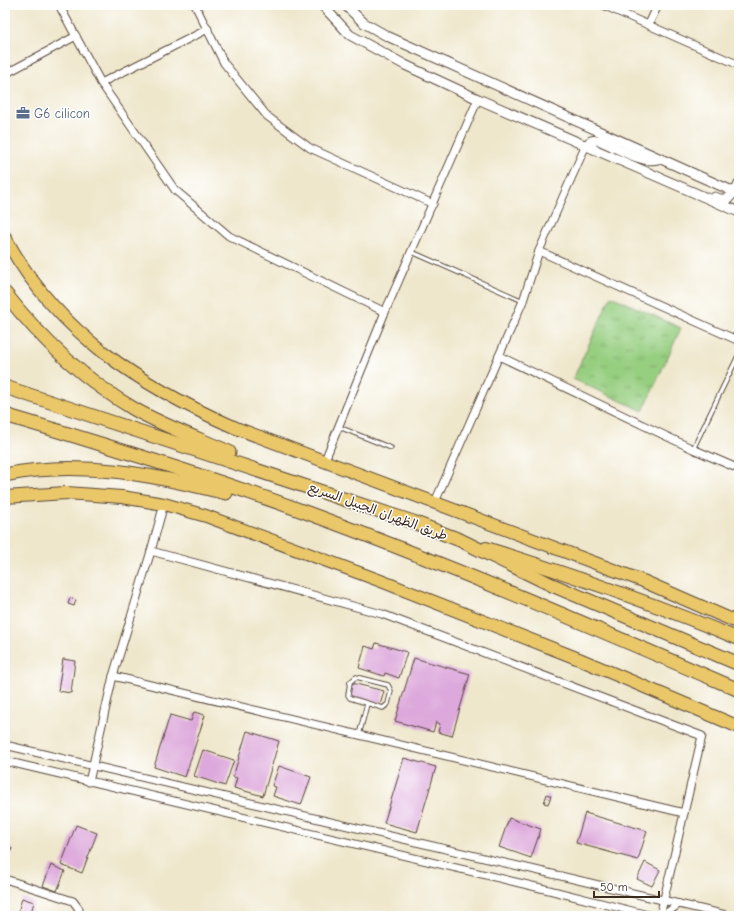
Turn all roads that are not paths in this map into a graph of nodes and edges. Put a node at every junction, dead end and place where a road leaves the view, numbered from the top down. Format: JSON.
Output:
{"nodes":[{"id":1,"x":59,"y":5,"type":"edge"},
{"id":2,"x":322,"y":5,"type":"edge"},
{"id":3,"x":345,"y":5,"type":"edge"},
{"id":4,"x":603,"y":5,"type":"edge"},
{"id":5,"x":658,"y":5,"type":"edge"},
{"id":6,"x":197,"y":6,"type":"edge"},
{"id":7,"x":649,"y":24,"type":"junction"},
{"id":8,"x":208,"y":29,"type":"junction"},
{"id":9,"x":76,"y":36,"type":"junction"},
{"id":10,"x":739,"y":65,"type":"edge"},
{"id":11,"x":5,"y":74,"type":"edge"},
{"id":12,"x":101,"y":83,"type":"junction"},
{"id":13,"x":478,"y":99,"type":"junction"},
{"id":14,"x":586,"y":146,"type":"junction"},
{"id":15,"x":660,"y":159,"type":"junction"},
{"id":16,"x":739,"y":182,"type":"edge"},
{"id":17,"x":695,"y":193,"type":"junction"},
{"id":18,"x":737,"y":193,"type":"edge"},
{"id":19,"x":433,"y":204,"type":"junction"},
{"id":20,"x":739,"y":212,"type":"edge"},
{"id":21,"x":5,"y":237,"type":"edge"},
{"id":22,"x":539,"y":251,"type":"junction"},
{"id":23,"x":412,"y":252,"type":"junction"},
{"id":24,"x":5,"y":293,"type":"edge"},
{"id":25,"x":523,"y":301,"type":"junction"},
{"id":26,"x":385,"y":312,"type":"junction"},
{"id":27,"x":739,"y":341,"type":"edge"},
{"id":28,"x":739,"y":354,"type":"edge"},
{"id":29,"x":499,"y":356,"type":"junction"},
{"id":30,"x":5,"y":387,"type":"edge"},
{"id":31,"x":5,"y":415,"type":"edge"},
{"id":32,"x":339,"y":427,"type":"junction"},
{"id":33,"x":391,"y":448,"type":"dead end"},
{"id":34,"x":693,"y":449,"type":"junction"},
{"id":35,"x":326,"y":460,"type":"junction"},
{"id":36,"x":739,"y":469,"type":"edge"},
{"id":37,"x":5,"y":475,"type":"edge"},
{"id":38,"x":300,"y":483,"type":"junction"},
{"id":39,"x":5,"y":497,"type":"edge"},
{"id":40,"x":435,"y":502,"type":"junction"},
{"id":41,"x":164,"y":504,"type":"junction"},
{"id":42,"x":305,"y":512,"type":"junction"},
{"id":43,"x":460,"y":540,"type":"junction"},
{"id":44,"x":151,"y":551,"type":"junction"},
{"id":45,"x":739,"y":622,"type":"edge"},
{"id":46,"x":739,"y":639,"type":"edge"},
{"id":47,"x":739,"y":664,"type":"edge"},
{"id":48,"x":113,"y":676,"type":"junction"},
{"id":49,"x":739,"y":690,"type":"edge"},
{"id":50,"x":367,"y":704,"type":"junction"},
{"id":51,"x":739,"y":727,"type":"edge"},
{"id":52,"x":359,"y":735,"type":"junction"},
{"id":53,"x":5,"y":745,"type":"edge"},
{"id":54,"x":5,"y":761,"type":"edge"},
{"id":55,"x":93,"y":766,"type":"junction"},
{"id":56,"x":89,"y":782,"type":"junction"},
{"id":57,"x":684,"y":814,"type":"junction"},
{"id":58,"x":5,"y":879,"type":"edge"},
{"id":59,"x":663,"y":900,"type":"junction"},
{"id":60,"x":679,"y":904,"type":"junction"},
{"id":61,"x":77,"y":916,"type":"edge"},
{"id":62,"x":652,"y":916,"type":"edge"},
{"id":63,"x":661,"y":916,"type":"edge"},
{"id":64,"x":730,"y":916,"type":"edge"}],
"edges":[{"from":1,"to":9,"type":"street"},
{"from":2,"to":13,"type":"street"},
{"from":3,"to":15,"type":"street"},
{"from":4,"to":7,"type":"street"},
{"from":5,"to":7,"type":"street"},
{"from":6,"to":8,"type":"street"},
{"from":7,"to":10,"type":"street"},
{"from":8,"to":12,"type":"street"},
{"from":8,"to":19,"type":"street"},
{"from":9,"to":11,"type":"street"},
{"from":9,"to":12,"type":"street"},
{"from":12,"to":26,"type":"street"},
{"from":13,"to":14,"type":"street"},
{"from":13,"to":19,"type":"street"},
{"from":14,"to":15,"type":"street"},
{"from":14,"to":17,"type":"street"},
{"from":14,"to":22,"type":"street"},
{"from":15,"to":18,"type":"street"},
{"from":16,"to":18,"type":"street"},
{"from":17,"to":18,"type":"street"},
{"from":17,"to":20,"type":"street"},
{"from":19,"to":23,"type":"street"},
{"from":21,"to":35,"type":"main road"},
{"from":22,"to":25,"type":"street"},
{"from":22,"to":27,"type":"street"},
{"from":23,"to":25,"type":"lane"},
{"from":23,"to":26,"type":"street"},
{"from":24,"to":38,"type":"highway"},
{"from":25,"to":29,"type":"street"},
{"from":26,"to":32,"type":"street"},
{"from":28,"to":34,"type":"lane"},
{"from":29,"to":34,"type":"street"},
{"from":29,"to":40,"type":"street"},
{"from":30,"to":38,"type":"highway","name":"طريق الظهران الجبيل السريع"},
{"from":31,"to":42,"type":"highway","name":"طريق الظهران الجبيل السريع"},
{"from":32,"to":33,"type":"lane"},
{"from":32,"to":35,"type":"street"},
{"from":34,"to":36,"type":"street"},
{"from":35,"to":40,"type":"main road"},
{"from":37,"to":42,"type":"highway"},
{"from":38,"to":43,"type":"highway","name":"طريق الظهران الجبيل السريع"},
{"from":39,"to":41,"type":"main road"},
{"from":40,"to":45,"type":"main road"},
{"from":41,"to":44,"type":"street"},
{"from":41,"to":51,"type":"main road"},
{"from":42,"to":49,"type":"highway","name":"طريق الظهران الجبيل السريع"},
{"from":43,"to":46,"type":"main road"},
{"from":43,"to":47,"type":"highway","name":"طريق الظهران الجبيل السريع"},
{"from":44,"to":48,"type":"street"},
{"from":44,"to":57,"type":"street"},
{"from":48,"to":52,"type":"street"},
{"from":48,"to":55,"type":"street"},
{"from":50,"to":50,"type":"lane"},
{"from":50,"to":52,"type":"lane"},
{"from":52,"to":57,"type":"street"},
{"from":53,"to":55,"type":"street"},
{"from":54,"to":56,"type":"street"},
{"from":55,"to":56,"type":"street"},
{"from":55,"to":59,"type":"street"},
{"from":56,"to":62,"type":"street"},
{"from":57,"to":59,"type":"street"},
{"from":58,"to":61,"type":"street"},
{"from":59,"to":60,"type":"street"},
{"from":59,"to":63,"type":"street"},
{"from":60,"to":63,"type":"street"},
{"from":60,"to":64,"type":"street"}]}
